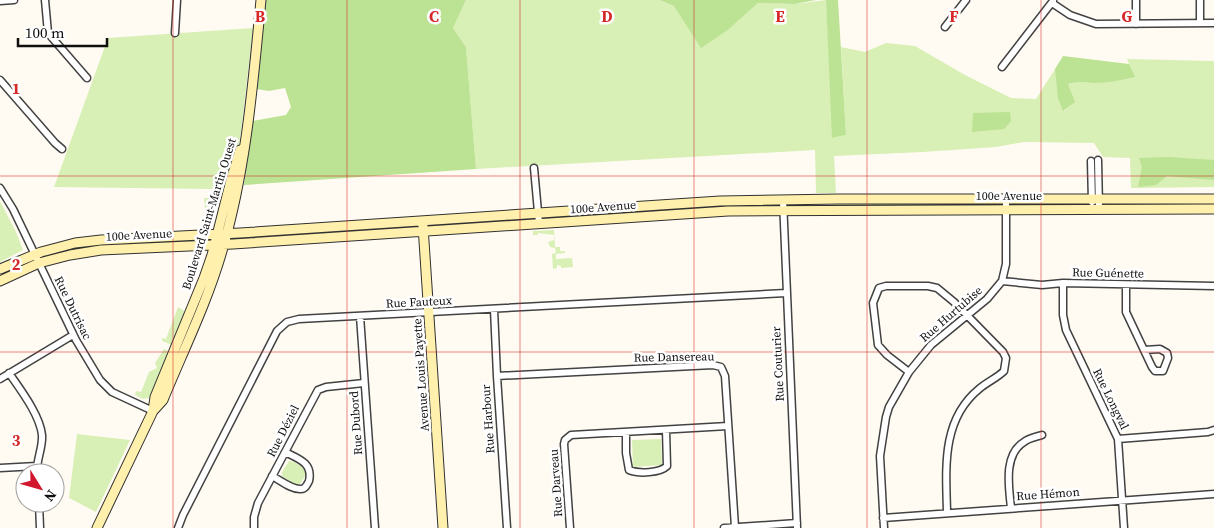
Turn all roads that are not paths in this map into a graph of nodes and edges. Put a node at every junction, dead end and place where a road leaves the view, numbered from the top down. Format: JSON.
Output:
{"nodes":[{"id":1,"x":14,"y":0,"type":"edge"},
{"id":2,"x":45,"y":0,"type":"edge"},
{"id":3,"x":177,"y":0,"type":"edge"},
{"id":4,"x":261,"y":0,"type":"edge"},
{"id":5,"x":966,"y":0,"type":"edge"},
{"id":6,"x":1136,"y":0,"type":"edge"},
{"id":7,"x":1200,"y":0,"type":"edge"},
{"id":8,"x":0,"y":1,"type":"edge"},
{"id":9,"x":1053,"y":2,"type":"edge"},
{"id":10,"x":1200,"y":23,"type":"junction"},
{"id":11,"x":1214,"y":23,"type":"edge"},
{"id":12,"x":1136,"y":24,"type":"junction"},
{"id":13,"x":945,"y":27,"type":"dead end"},
{"id":14,"x":175,"y":33,"type":"dead end"},
{"id":15,"x":1002,"y":67,"type":"dead end"},
{"id":16,"x":87,"y":78,"type":"dead end"},
{"id":17,"x":0,"y":80,"type":"edge"},
{"id":18,"x":62,"y":149,"type":"dead end"},
{"id":19,"x":1094,"y":160,"type":"dead end"},
{"id":20,"x":534,"y":168,"type":"dead end"},
{"id":21,"x":0,"y":188,"type":"edge"},
{"id":22,"x":1095,"y":198,"type":"junction"},
{"id":23,"x":1006,"y":199,"type":"junction"},
{"id":24,"x":1214,"y":199,"type":"edge"},
{"id":25,"x":783,"y":200,"type":"junction"},
{"id":26,"x":1006,"y":209,"type":"junction"},
{"id":27,"x":1096,"y":209,"type":"junction"},
{"id":28,"x":1214,"y":209,"type":"edge"},
{"id":29,"x":783,"y":210,"type":"junction"},
{"id":30,"x":538,"y":213,"type":"junction"},
{"id":31,"x":423,"y":221,"type":"junction"},
{"id":32,"x":539,"y":223,"type":"junction"},
{"id":33,"x":424,"y":231,"type":"junction"},
{"id":34,"x":222,"y":234,"type":"junction"},
{"id":35,"x":219,"y":244,"type":"junction"},
{"id":36,"x":34,"y":254,"type":"junction"},
{"id":37,"x":39,"y":263,"type":"junction"},
{"id":38,"x":0,"y":269,"type":"edge"},
{"id":39,"x":0,"y":281,"type":"edge"},
{"id":40,"x":1002,"y":281,"type":"junction"},
{"id":41,"x":1063,"y":283,"type":"junction"},
{"id":42,"x":1126,"y":285,"type":"junction"},
{"id":43,"x":1214,"y":286,"type":"edge"},
{"id":44,"x":786,"y":293,"type":"junction"},
{"id":45,"x":494,"y":309,"type":"junction"},
{"id":46,"x":429,"y":312,"type":"junction"},
{"id":47,"x":360,"y":316,"type":"junction"},
{"id":48,"x":967,"y":317,"type":"junction"},
{"id":49,"x":74,"y":335,"type":"junction"},
{"id":50,"x":1144,"y":350,"type":"dead end"},
{"id":51,"x":909,"y":372,"type":"junction"},
{"id":52,"x":9,"y":373,"type":"junction"},
{"id":53,"x":497,"y":376,"type":"junction"},
{"id":54,"x":0,"y":379,"type":"edge"},
{"id":55,"x":364,"y":384,"type":"junction"},
{"id":56,"x":153,"y":411,"type":"junction"},
{"id":57,"x":728,"y":426,"type":"junction"},
{"id":58,"x":666,"y":430,"type":"junction"},
{"id":59,"x":1214,"y":430,"type":"edge"},
{"id":60,"x":626,"y":432,"type":"junction"},
{"id":61,"x":1042,"y":435,"type":"dead end"},
{"id":62,"x":1118,"y":439,"type":"junction"},
{"id":63,"x":285,"y":452,"type":"junction"},
{"id":64,"x":38,"y":463,"type":"edge"},
{"id":65,"x":0,"y":468,"type":"edge"},
{"id":66,"x":15,"y":469,"type":"edge"},
{"id":67,"x":272,"y":476,"type":"junction"},
{"id":68,"x":1214,"y":494,"type":"edge"},
{"id":69,"x":1123,"y":500,"type":"junction"},
{"id":70,"x":1010,"y":508,"type":"junction"},
{"id":71,"x":947,"y":512,"type":"junction"},
{"id":72,"x":39,"y":513,"type":"edge"},
{"id":73,"x":883,"y":518,"type":"junction"},
{"id":74,"x":797,"y":526,"type":"edge"},
{"id":75,"x":735,"y":527,"type":"edge"},
{"id":76,"x":40,"y":528,"type":"edge"},
{"id":77,"x":97,"y":528,"type":"edge"},
{"id":78,"x":178,"y":528,"type":"edge"},
{"id":79,"x":254,"y":528,"type":"edge"},
{"id":80,"x":375,"y":528,"type":"edge"},
{"id":81,"x":443,"y":528,"type":"edge"},
{"id":82,"x":507,"y":528,"type":"edge"},
{"id":83,"x":570,"y":528,"type":"edge"},
{"id":84,"x":724,"y":528,"type":"edge"},
{"id":85,"x":884,"y":528,"type":"edge"},
{"id":86,"x":1124,"y":528,"type":"edge"}],
"edges":[{"from":1,"to":8,"type":"street"},
{"from":2,"to":16,"type":"street"},
{"from":3,"to":14,"type":"street"},
{"from":4,"to":34,"type":"street","name":"Boulevard Saint-Martin Ouest"},
{"from":5,"to":13,"type":"street"},
{"from":6,"to":12,"type":"street"},
{"from":7,"to":10,"type":"street"},
{"from":9,"to":12,"type":"street"},
{"from":9,"to":15,"type":"street"},
{"from":10,"to":11,"type":"street"},
{"from":10,"to":12,"type":"street"},
{"from":17,"to":18,"type":"street"},
{"from":19,"to":22,"type":"street"},
{"from":20,"to":30,"type":"street"},
{"from":21,"to":36,"type":"street","name":"Rue Dutrisac"},
{"from":22,"to":23,"type":"street","name":"100e Avenue"},
{"from":22,"to":24,"type":"street","name":"100e Avenue"},
{"from":22,"to":27,"type":"street"},
{"from":23,"to":25,"type":"street","name":"100e Avenue"},
{"from":23,"to":26,"type":"street"},
{"from":25,"to":29,"type":"street","name":"Rue Couturier"},
{"from":25,"to":30,"type":"street","name":"100e Avenue"},
{"from":26,"to":27,"type":"street","name":"100e Avenue"},
{"from":26,"to":29,"type":"street","name":"100e Avenue"},
{"from":26,"to":40,"type":"street"},
{"from":27,"to":28,"type":"street","name":"100e Avenue"},
{"from":29,"to":32,"type":"street","name":"100e Avenue"},
{"from":29,"to":44,"type":"street","name":"Rue Couturier"},
{"from":30,"to":31,"type":"street","name":"100e Avenue"},
{"from":30,"to":32,"type":"street"},
{"from":31,"to":33,"type":"street","name":"Avenue Louis Payette"},
{"from":31,"to":34,"type":"street","name":"100e Avenue"},
{"from":32,"to":33,"type":"street","name":"100e Avenue"},
{"from":33,"to":35,"type":"street","name":"100e Avenue"},
{"from":33,"to":46,"type":"street","name":"Avenue Louis Payette"},
{"from":34,"to":35,"type":"street","name":"Boulevard Saint-Martin Ouest"},
{"from":34,"to":36,"type":"street","name":"100e Avenue"},
{"from":35,"to":37,"type":"street","name":"100e Avenue"},
{"from":35,"to":56,"type":"street","name":"Boulevard Saint-Martin Ouest"},
{"from":36,"to":37,"type":"street","name":"Rue Dutrisac"},
{"from":36,"to":38,"type":"street","name":"100e Avenue"},
{"from":37,"to":39,"type":"street","name":"100e Avenue"},
{"from":37,"to":49,"type":"street","name":"Rue Dutrisac"},
{"from":40,"to":41,"type":"street","name":"Rue Guénette"},
{"from":40,"to":48,"type":"street","name":"Rue Hurtubise"},
{"from":41,"to":42,"type":"street","name":"Rue Guénette"},
{"from":41,"to":62,"type":"street","name":"Rue Longval"},
{"from":42,"to":43,"type":"street","name":"Rue Guénette"},
{"from":42,"to":50,"type":"street"},
{"from":44,"to":45,"type":"street","name":"Rue Fauteux"},
{"from":44,"to":74,"type":"street","name":"Rue Couturier"},
{"from":45,"to":46,"type":"street","name":"Rue Fauteux"},
{"from":45,"to":53,"type":"street","name":"Rue Harbour"},
{"from":46,"to":47,"type":"street","name":"Rue Fauteux"},
{"from":46,"to":81,"type":"street","name":"Avenue Louis Payette"},
{"from":47,"to":55,"type":"street","name":"Rue Dubord"},
{"from":47,"to":78,"type":"street","name":"Rue Fauteux"},
{"from":48,"to":51,"type":"street","name":"Rue Hurtubise"},
{"from":48,"to":51,"type":"street"},
{"from":48,"to":71,"type":"street"},
{"from":49,"to":52,"type":"street"},
{"from":49,"to":56,"type":"street","name":"Rue Dutrisac"},
{"from":51,"to":73,"type":"street","name":"Rue Hurtubise"},
{"from":52,"to":54,"type":"street"},
{"from":52,"to":64,"type":"street"},
{"from":53,"to":57,"type":"street","name":"Rue Dansereau"},
{"from":53,"to":82,"type":"street","name":"Rue Harbour"},
{"from":55,"to":63,"type":"street","name":"Rue Déziel"},
{"from":55,"to":80,"type":"street","name":"Rue Dubord"},
{"from":56,"to":77,"type":"street","name":"Boulevard Saint-Martin Ouest"},
{"from":57,"to":58,"type":"street","name":"Rue Darveau"},
{"from":57,"to":75,"type":"street","name":"Rue Dansereau"},
{"from":58,"to":60,"type":"street","name":"Rue Darveau"},
{"from":58,"to":60,"type":"street"},
{"from":59,"to":62,"type":"street"},
{"from":60,"to":83,"type":"street","name":"Rue Darveau"},
{"from":61,"to":70,"type":"street"},
{"from":62,"to":69,"type":"street","name":"Rue Longval"},
{"from":63,"to":67,"type":"street","name":"Rue Déziel"},
{"from":63,"to":67,"type":"street"},
{"from":65,"to":66,"type":"street"},
{"from":67,"to":79,"type":"street","name":"Rue Déziel"},
{"from":68,"to":69,"type":"street","name":"Rue Hémon"},
{"from":69,"to":70,"type":"street","name":"Rue Hémon"},
{"from":69,"to":86,"type":"street","name":"Rue Longval"},
{"from":70,"to":71,"type":"street","name":"Rue Hémon"},
{"from":71,"to":73,"type":"street","name":"Rue Hémon"},
{"from":72,"to":76,"type":"street"},
{"from":73,"to":85,"type":"street","name":"Rue Hurtubise"},
{"from":74,"to":75,"type":"street"},
{"from":75,"to":84,"type":"street"}]}
